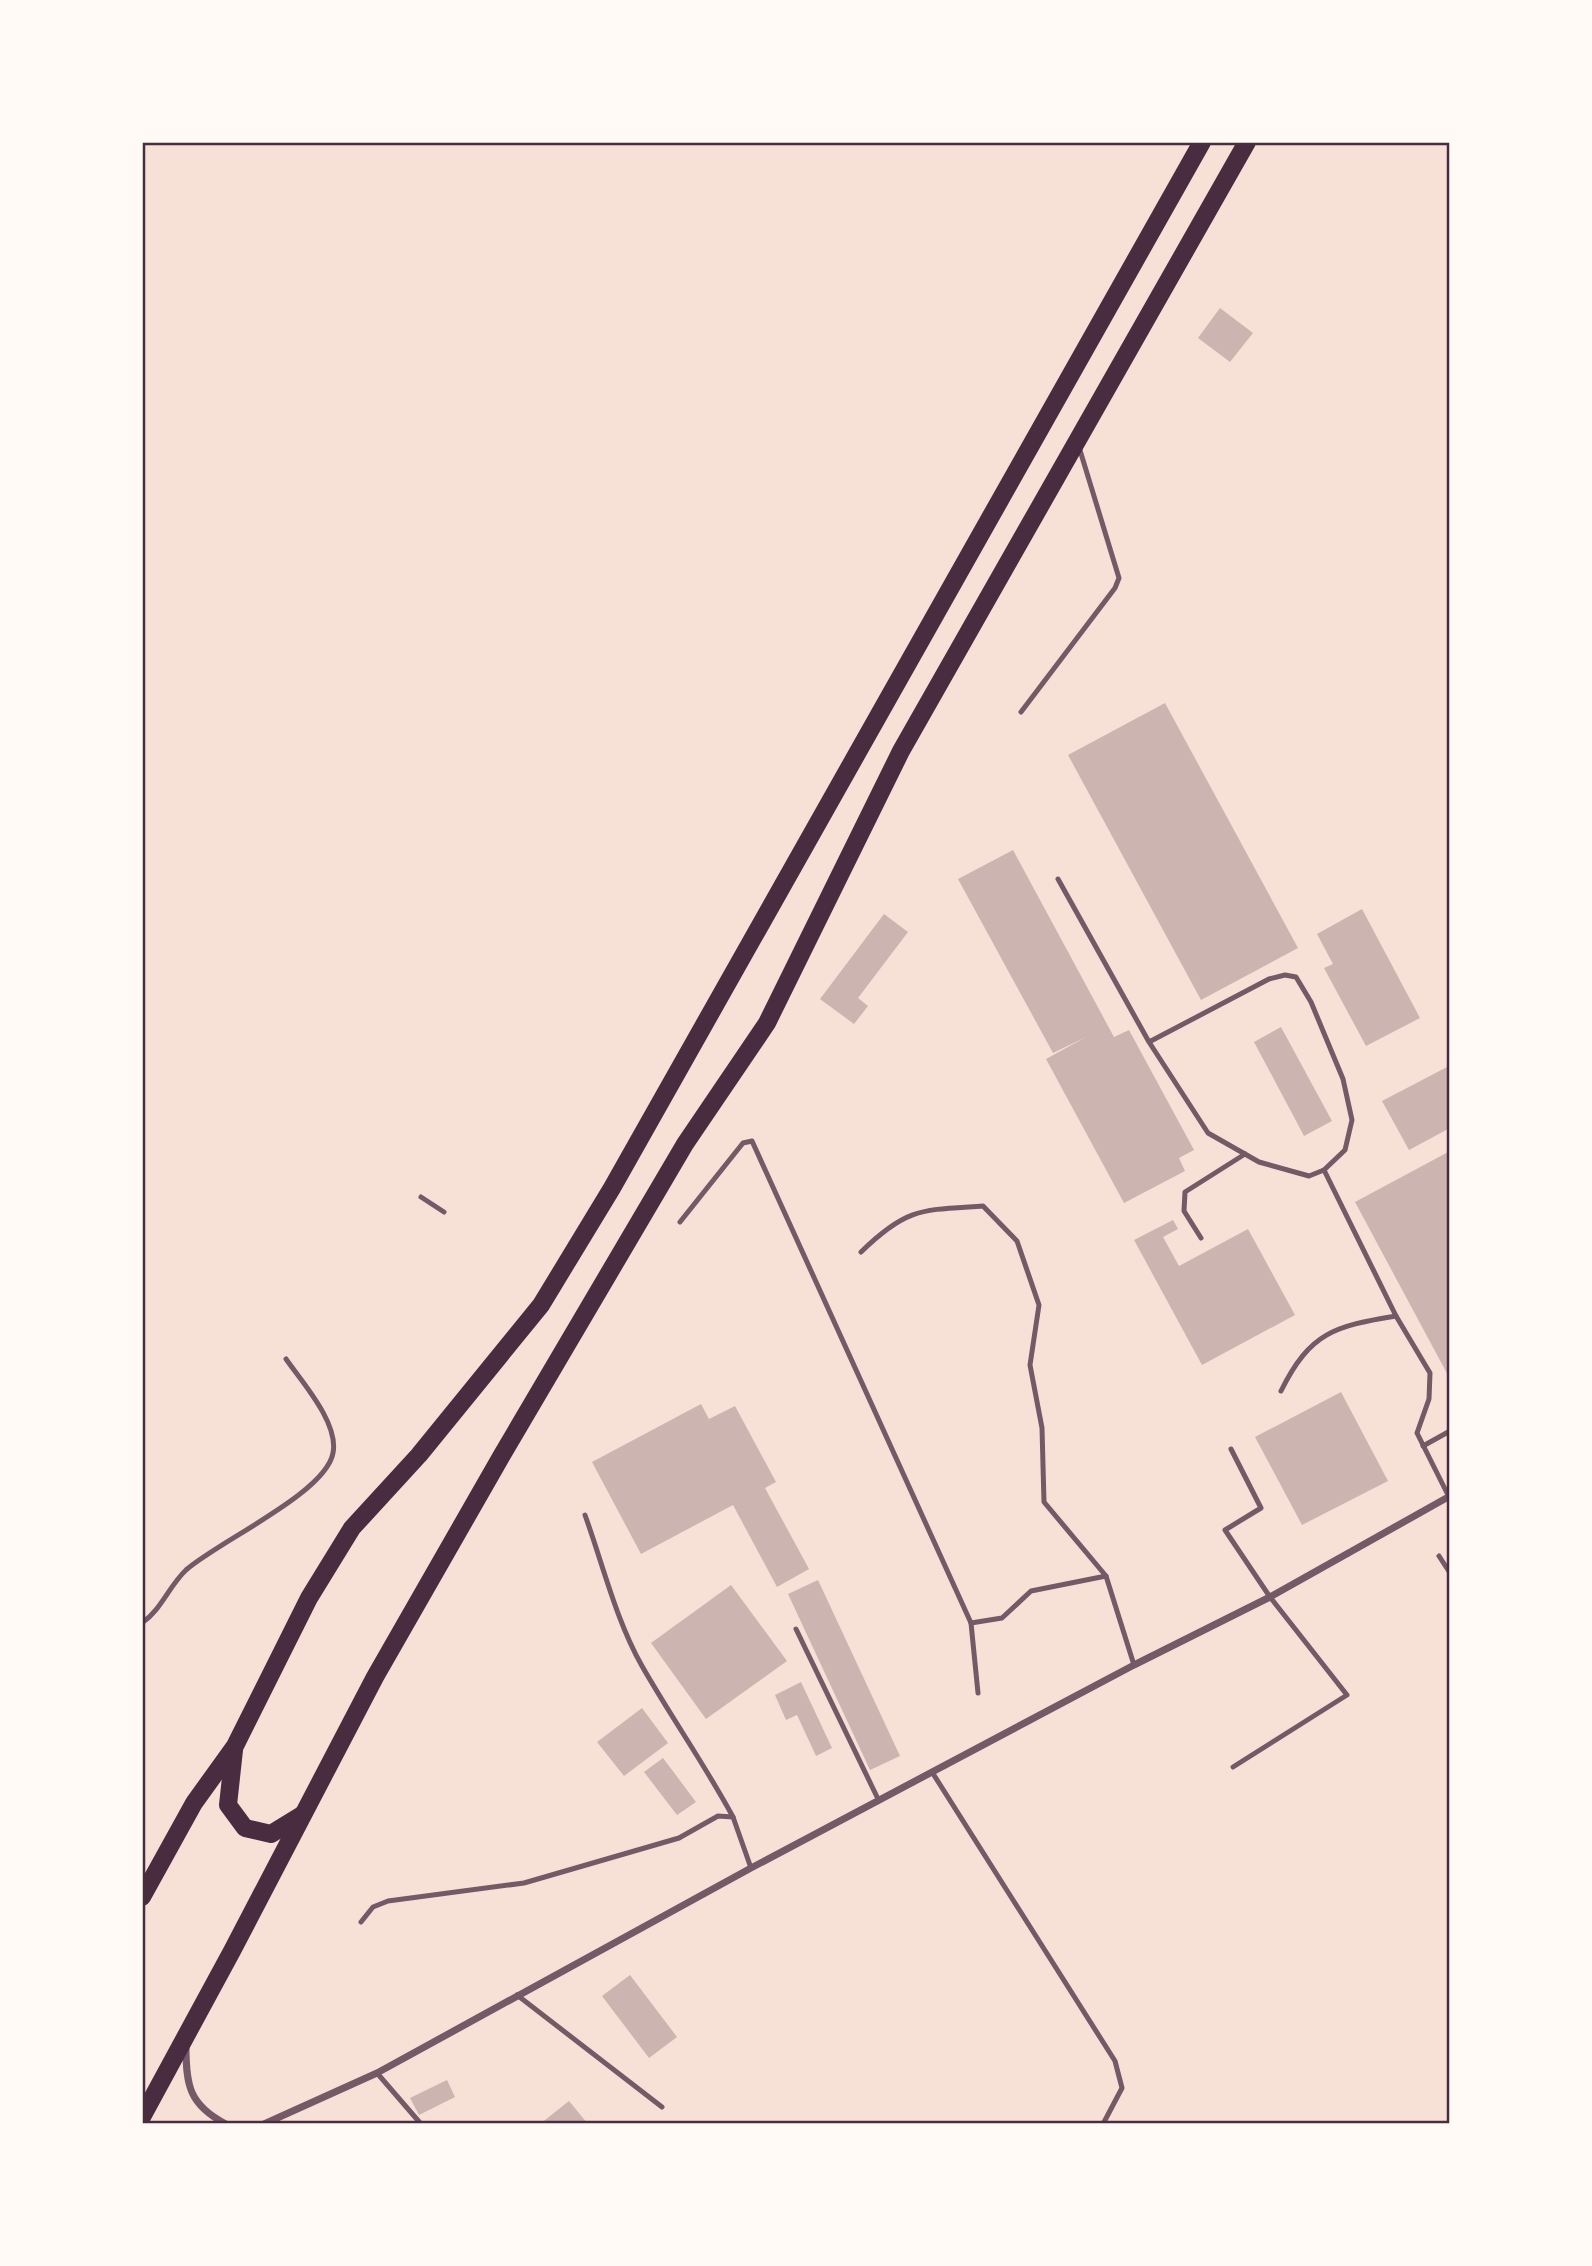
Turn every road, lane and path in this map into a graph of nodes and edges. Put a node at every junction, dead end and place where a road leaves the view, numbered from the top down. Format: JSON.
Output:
{"nodes":[{"id":1,"x":1202,"y":142,"type":"edge"},
{"id":2,"x":1247,"y":142,"type":"edge"},
{"id":3,"x":1078,"y":444,"type":"junction"},
{"id":4,"x":1021,"y":712,"type":"dead end"},
{"id":5,"x":1058,"y":879,"type":"dead end"},
{"id":6,"x":1149,"y":1042,"type":"junction"},
{"id":7,"x":1245,"y":1154,"type":"junction"},
{"id":8,"x":1324,"y":1170,"type":"junction"},
{"id":9,"x":421,"y":1197,"type":"dead end"},
{"id":10,"x":444,"y":1212,"type":"dead end"},
{"id":11,"x":680,"y":1222,"type":"dead end"},
{"id":12,"x":1201,"y":1238,"type":"dead end"},
{"id":13,"x":861,"y":1252,"type":"dead end"},
{"id":14,"x":1396,"y":1316,"type":"junction"},
{"id":15,"x":286,"y":1360,"type":"dead end"},
{"id":16,"x":1281,"y":1391,"type":"dead end"},
{"id":17,"x":1450,"y":1431,"type":"edge"},
{"id":18,"x":1423,"y":1446,"type":"junction"},
{"id":19,"x":1231,"y":1449,"type":"dead end"},
{"id":20,"x":1450,"y":1497,"type":"edge"},
{"id":21,"x":585,"y":1515,"type":"dead end"},
{"id":22,"x":1439,"y":1556,"type":"dead end"},
{"id":23,"x":1450,"y":1573,"type":"edge"},
{"id":24,"x":1107,"y":1576,"type":"junction"},
{"id":25,"x":1270,"y":1597,"type":"junction"},
{"id":26,"x":142,"y":1623,"type":"edge"},
{"id":27,"x":971,"y":1623,"type":"junction"},
{"id":28,"x":796,"y":1629,"type":"dead end"},
{"id":29,"x":1134,"y":1665,"type":"junction"},
{"id":30,"x":978,"y":1693,"type":"dead end"},
{"id":31,"x":234,"y":1746,"type":"junction"},
{"id":32,"x":1233,"y":1767,"type":"dead end"},
{"id":33,"x":932,"y":1772,"type":"junction"},
{"id":34,"x":879,"y":1801,"type":"junction"},
{"id":35,"x":302,"y":1815,"type":"junction"},
{"id":36,"x":733,"y":1817,"type":"junction"},
{"id":37,"x":751,"y":1868,"type":"junction"},
{"id":38,"x":142,"y":1897,"type":"edge"},
{"id":39,"x":361,"y":1922,"type":"dead end"},
{"id":40,"x":517,"y":1994,"type":"junction"},
{"id":41,"x":186,"y":2035,"type":"junction"},
{"id":42,"x":377,"y":2073,"type":"junction"},
{"id":43,"x":662,"y":2107,"type":"dead end"},
{"id":44,"x":142,"y":2117,"type":"edge"},
{"id":45,"x":226,"y":2124,"type":"edge"},
{"id":46,"x":264,"y":2124,"type":"edge"},
{"id":47,"x":421,"y":2124,"type":"edge"},
{"id":48,"x":1103,"y":2124,"type":"edge"}],
"edges":[{"from":1,"to":31,"type":"main road"},
{"from":2,"to":3,"type":"main road"},
{"from":3,"to":4,"type":"lane"},
{"from":3,"to":35,"type":"main road"},
{"from":5,"to":6,"type":"lane"},
{"from":6,"to":7,"type":"lane"},
{"from":6,"to":8,"type":"lane"},
{"from":7,"to":8,"type":"lane"},
{"from":7,"to":12,"type":"lane"},
{"from":8,"to":14,"type":"lane"},
{"from":9,"to":10,"type":"lane"},
{"from":11,"to":27,"type":"lane"},
{"from":13,"to":24,"type":"lane"},
{"from":14,"to":16,"type":"lane"},
{"from":14,"to":18,"type":"lane"},
{"from":15,"to":26,"type":"lane"},
{"from":17,"to":18,"type":"lane"},
{"from":18,"to":20,"type":"lane"},
{"from":19,"to":25,"type":"lane"},
{"from":20,"to":25,"type":"street"},
{"from":21,"to":36,"type":"lane"},
{"from":22,"to":23,"type":"lane"},
{"from":24,"to":27,"type":"lane"},
{"from":24,"to":29,"type":"lane"},
{"from":25,"to":29,"type":"street"},
{"from":25,"to":32,"type":"lane"},
{"from":27,"to":30,"type":"lane"},
{"from":28,"to":34,"type":"lane"},
{"from":29,"to":33,"type":"street"},
{"from":31,"to":35,"type":"main road"},
{"from":31,"to":38,"type":"main road"},
{"from":33,"to":34,"type":"street"},
{"from":33,"to":48,"type":"lane"},
{"from":34,"to":37,"type":"street"},
{"from":35,"to":41,"type":"main road"},
{"from":36,"to":37,"type":"lane"},
{"from":36,"to":39,"type":"lane"},
{"from":37,"to":40,"type":"street"},
{"from":40,"to":42,"type":"street"},
{"from":40,"to":43,"type":"lane"},
{"from":41,"to":44,"type":"main road"},
{"from":41,"to":45,"type":"street"},
{"from":42,"to":46,"type":"street"},
{"from":42,"to":47,"type":"lane"}]}
